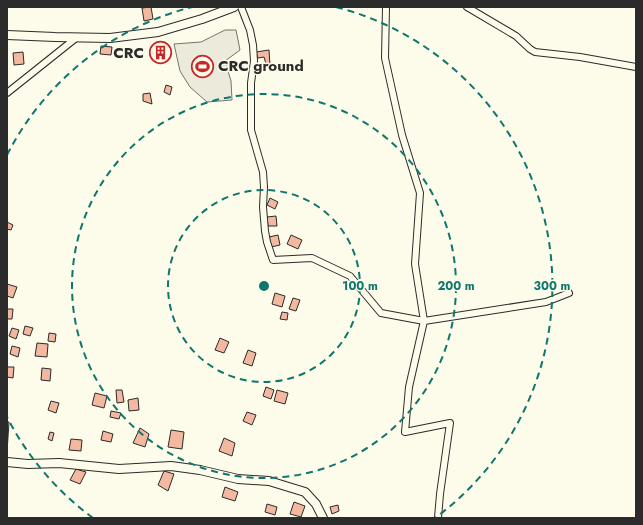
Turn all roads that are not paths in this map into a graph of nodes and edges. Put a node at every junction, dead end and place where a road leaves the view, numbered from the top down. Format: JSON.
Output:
{"nodes":[{"id":1,"x":234,"y":7,"type":"edge"},
{"id":2,"x":241,"y":7,"type":"edge"},
{"id":3,"x":386,"y":7,"type":"edge"},
{"id":4,"x":468,"y":7,"type":"edge"},
{"id":5,"x":7,"y":35,"type":"edge"},
{"id":6,"x":76,"y":38,"type":"junction"},
{"id":7,"x":636,"y":67,"type":"edge"},
{"id":8,"x":7,"y":94,"type":"edge"},
{"id":9,"x":569,"y":293,"type":"dead end"},
{"id":10,"x":424,"y":321,"type":"junction"},
{"id":11,"x":7,"y":462,"type":"edge"},
{"id":12,"x":323,"y":518,"type":"edge"},
{"id":13,"x":438,"y":518,"type":"edge"}],
"edges":[{"from":1,"to":6,"type":"main road"},
{"from":2,"to":10,"type":"street"},
{"from":3,"to":10,"type":"street"},
{"from":4,"to":7,"type":"street"},
{"from":5,"to":6,"type":"main road"},
{"from":6,"to":8,"type":"street"},
{"from":9,"to":10,"type":"street"},
{"from":10,"to":13,"type":"street"},
{"from":11,"to":12,"type":"main road"}]}
